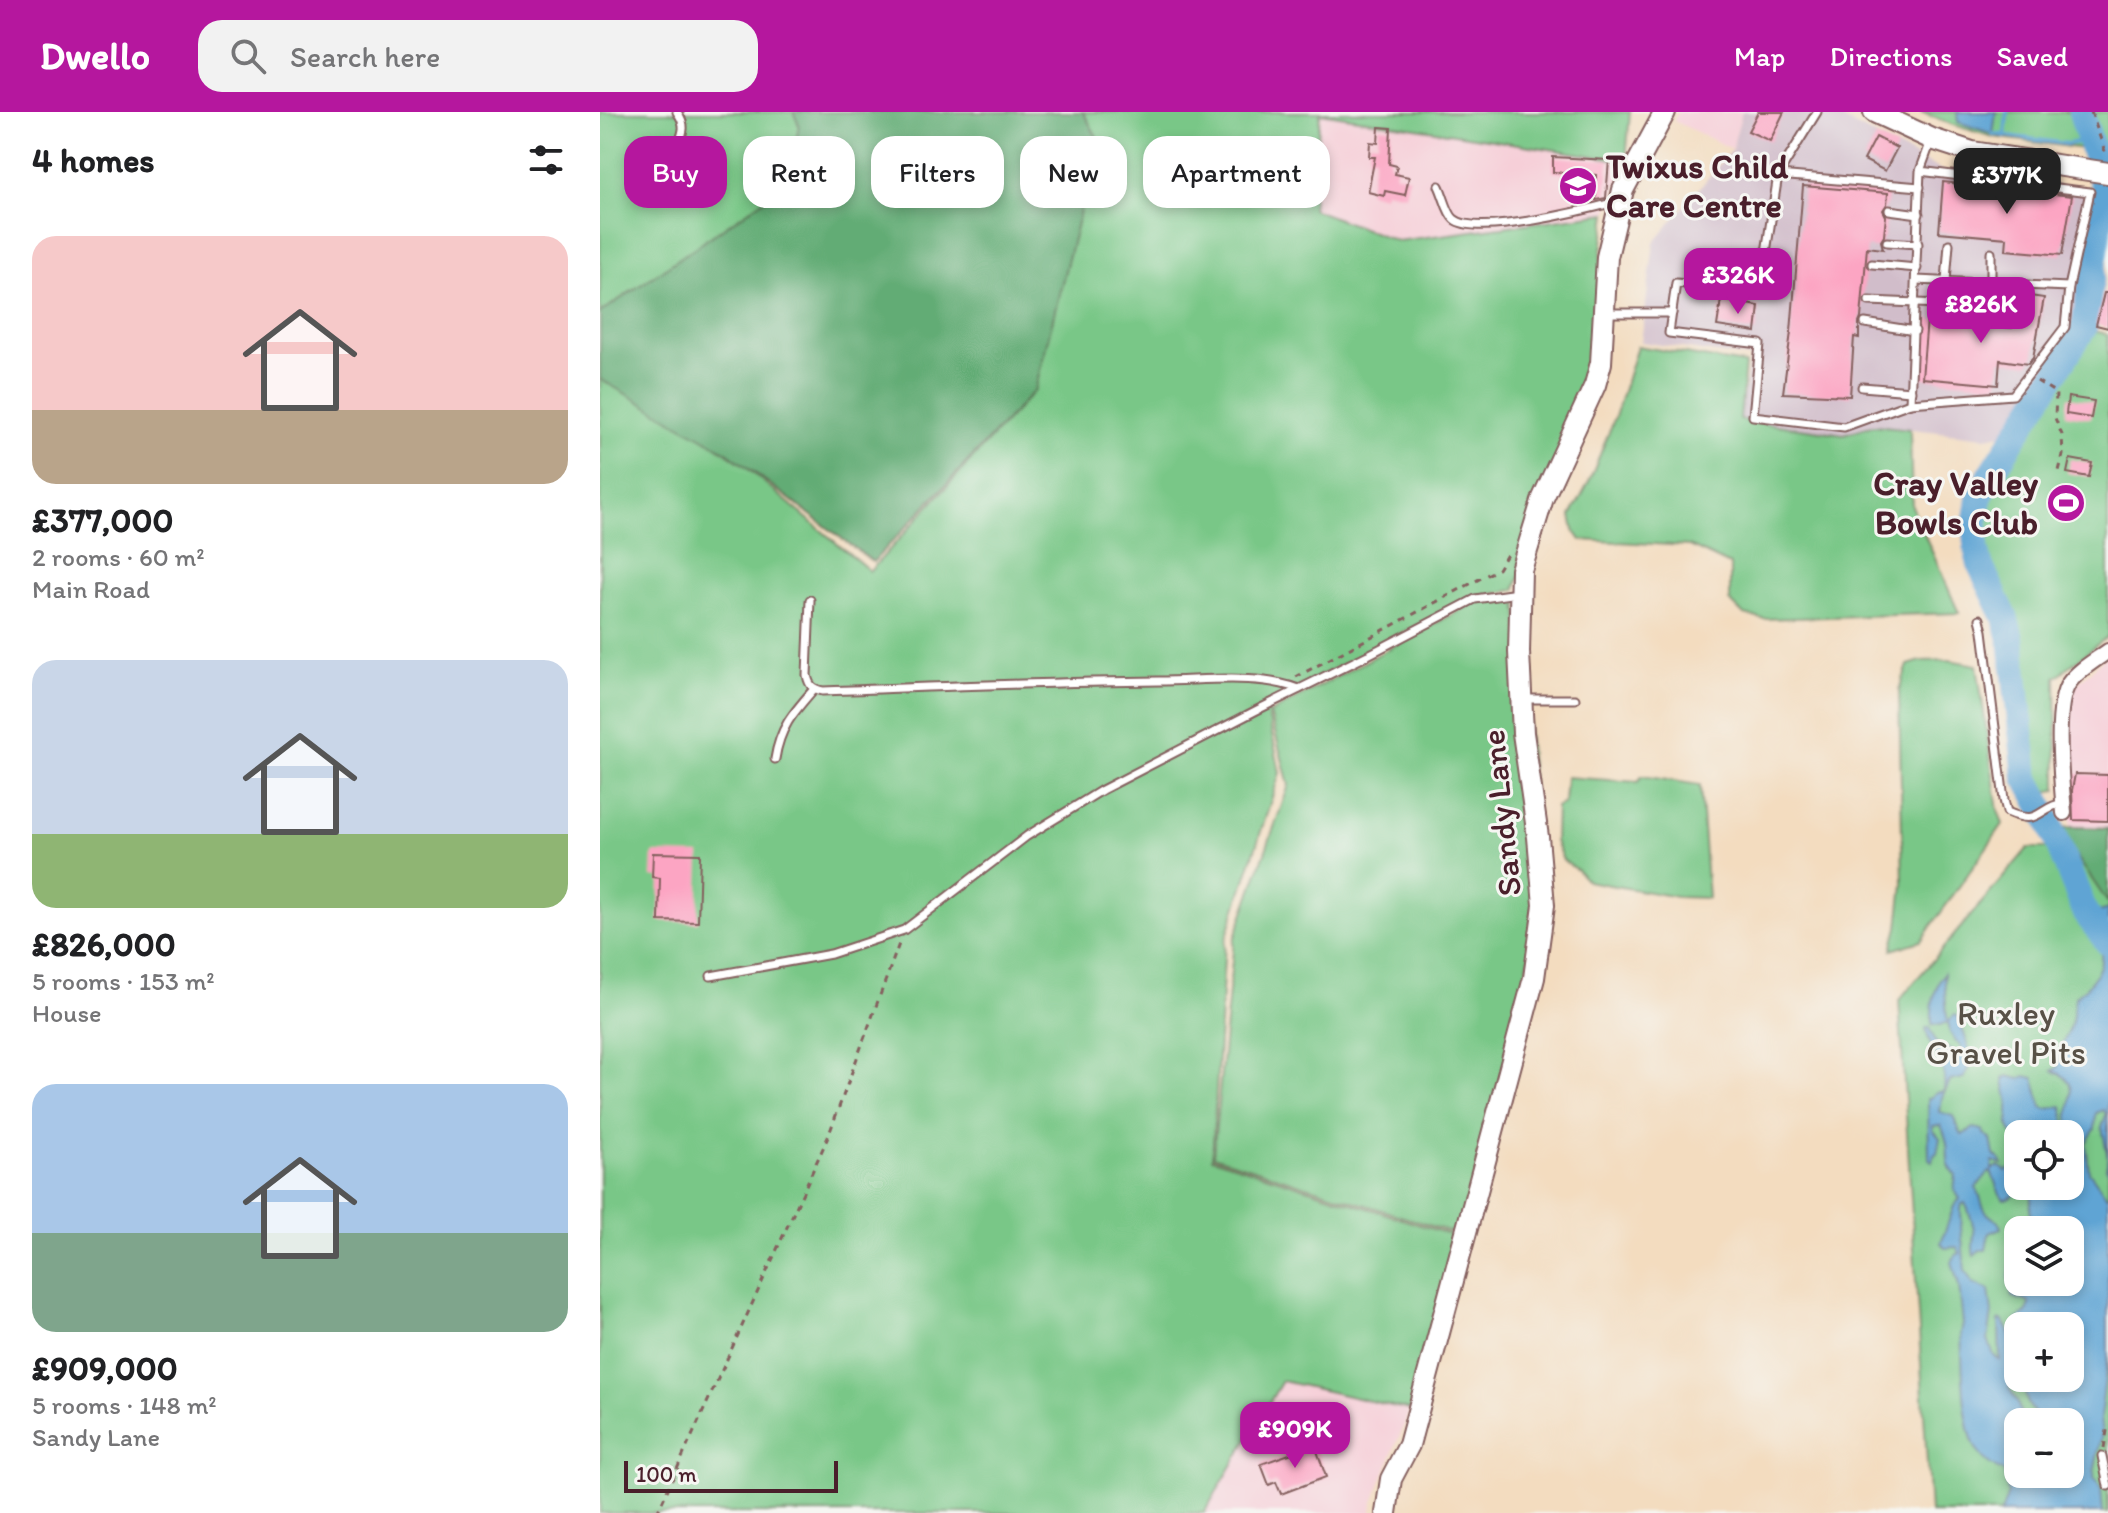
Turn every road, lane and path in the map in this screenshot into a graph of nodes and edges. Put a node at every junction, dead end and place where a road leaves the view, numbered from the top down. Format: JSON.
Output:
{"nodes":[{"id":1,"x":677,"y":112,"type":"edge"},
{"id":2,"x":1665,"y":112,"type":"edge"},
{"id":3,"x":1817,"y":112,"type":"edge"},
{"id":4,"x":1874,"y":112,"type":"edge"},
{"id":5,"x":2091,"y":112,"type":"edge"},
{"id":6,"x":681,"y":136,"type":"edge"},
{"id":7,"x":1932,"y":139,"type":"junction"},
{"id":8,"x":2108,"y":165,"type":"edge"},
{"id":9,"x":1920,"y":171,"type":"junction"},
{"id":10,"x":2108,"y":173,"type":"edge"},
{"id":11,"x":1778,"y":175,"type":"junction"},
{"id":12,"x":1439,"y":186,"type":"dead end"},
{"id":13,"x":1920,"y":187,"type":"junction"},
{"id":14,"x":1621,"y":200,"type":"junction"},
{"id":15,"x":1889,"y":210,"type":"dead end"},
{"id":16,"x":1919,"y":214,"type":"junction"},
{"id":17,"x":1887,"y":242,"type":"dead end"},
{"id":18,"x":1918,"y":244,"type":"junction"},
{"id":19,"x":1949,"y":244,"type":"dead end"},
{"id":20,"x":1991,"y":253,"type":"dead end"},
{"id":21,"x":1872,"y":264,"type":"dead end"},
{"id":22,"x":1917,"y":268,"type":"junction"},
{"id":23,"x":1916,"y":280,"type":"junction"},
{"id":24,"x":1946,"y":281,"type":"junction"},
{"id":25,"x":1992,"y":283,"type":"junction"},
{"id":26,"x":2069,"y":287,"type":"junction"},
{"id":27,"x":1869,"y":301,"type":"dead end"},
{"id":28,"x":1915,"y":303,"type":"junction"},
{"id":29,"x":1604,"y":313,"type":"junction"},
{"id":30,"x":1672,"y":313,"type":"junction"},
{"id":31,"x":1865,"y":323,"type":"dead end"},
{"id":32,"x":1915,"y":331,"type":"junction"},
{"id":33,"x":2041,"y":382,"type":"dead end"},
{"id":34,"x":1862,"y":387,"type":"dead end"},
{"id":35,"x":1911,"y":391,"type":"junction"},
{"id":36,"x":1910,"y":403,"type":"junction"},
{"id":37,"x":2058,"y":475,"type":"dead end"},
{"id":38,"x":1513,"y":543,"type":"dead end"},
{"id":39,"x":1520,"y":592,"type":"junction"},
{"id":40,"x":810,"y":600,"type":"dead end"},
{"id":41,"x":1980,"y":619,"type":"dead end"},
{"id":42,"x":2108,"y":651,"type":"edge"},
{"id":43,"x":1284,"y":683,"type":"junction"},
{"id":44,"x":814,"y":689,"type":"junction"},
{"id":45,"x":1299,"y":689,"type":"junction"},
{"id":46,"x":1521,"y":699,"type":"junction"},
{"id":47,"x":1575,"y":699,"type":"dead end"},
{"id":48,"x":775,"y":759,"type":"dead end"},
{"id":49,"x":2060,"y":807,"type":"joint"},
{"id":50,"x":904,"y":930,"type":"junction"},
{"id":51,"x":711,"y":976,"type":"dead end"},
{"id":52,"x":2108,"y":1425,"type":"edge"},
{"id":53,"x":2102,"y":1456,"type":"joint"},
{"id":54,"x":2108,"y":1486,"type":"edge"},
{"id":55,"x":657,"y":1513,"type":"edge"},
{"id":56,"x":1386,"y":1513,"type":"edge"}],
"edges":[{"from":1,"to":6,"type":"lane"},
{"from":2,"to":14,"type":"street","name":"Sandy Lane"},
{"from":3,"to":11,"type":"lane"},
{"from":4,"to":7,"type":"street"},
{"from":5,"to":8,"type":"path"},
{"from":7,"to":9,"type":"lane"},
{"from":7,"to":10,"type":"street"},
{"from":9,"to":13,"type":"lane"},
{"from":9,"to":26,"type":"lane"},
{"from":11,"to":13,"type":"lane"},
{"from":11,"to":30,"type":"lane"},
{"from":12,"to":14,"type":"lane"},
{"from":13,"to":16,"type":"lane"},
{"from":14,"to":29,"type":"street","name":"Sandy Lane"},
{"from":15,"to":16,"type":"lane"},
{"from":16,"to":18,"type":"lane"},
{"from":17,"to":18,"type":"lane"},
{"from":18,"to":22,"type":"lane"},
{"from":19,"to":24,"type":"lane"},
{"from":20,"to":25,"type":"lane"},
{"from":21,"to":22,"type":"lane"},
{"from":22,"to":23,"type":"lane"},
{"from":23,"to":24,"type":"lane"},
{"from":23,"to":28,"type":"lane"},
{"from":24,"to":25,"type":"lane"},
{"from":25,"to":26,"type":"lane"},
{"from":25,"to":28,"type":"lane"},
{"from":26,"to":36,"type":"lane"},
{"from":27,"to":28,"type":"lane"},
{"from":28,"to":32,"type":"lane"},
{"from":29,"to":30,"type":"lane"},
{"from":29,"to":39,"type":"street","name":"Sandy Lane"},
{"from":30,"to":36,"type":"lane"},
{"from":31,"to":32,"type":"lane"},
{"from":32,"to":35,"type":"lane"},
{"from":33,"to":37,"type":"path"},
{"from":34,"to":35,"type":"lane"},
{"from":35,"to":36,"type":"lane"},
{"from":38,"to":43,"type":"path"},
{"from":39,"to":45,"type":"lane"},
{"from":39,"to":46,"type":"street","name":"Sandy Lane"},
{"from":40,"to":44,"type":"lane"},
{"from":41,"to":49,"type":"lane"},
{"from":42,"to":49,"type":"street"},
{"from":43,"to":44,"type":"lane"},
{"from":43,"to":45,"type":"lane"},
{"from":44,"to":48,"type":"lane"},
{"from":45,"to":50,"type":"lane"},
{"from":46,"to":47,"type":"lane"},
{"from":46,"to":56,"type":"street","name":"Sandy Lane"},
{"from":50,"to":51,"type":"lane"},
{"from":50,"to":55,"type":"path"},
{"from":52,"to":53,"type":"path"},
{"from":53,"to":54,"type":"lane"}]}
